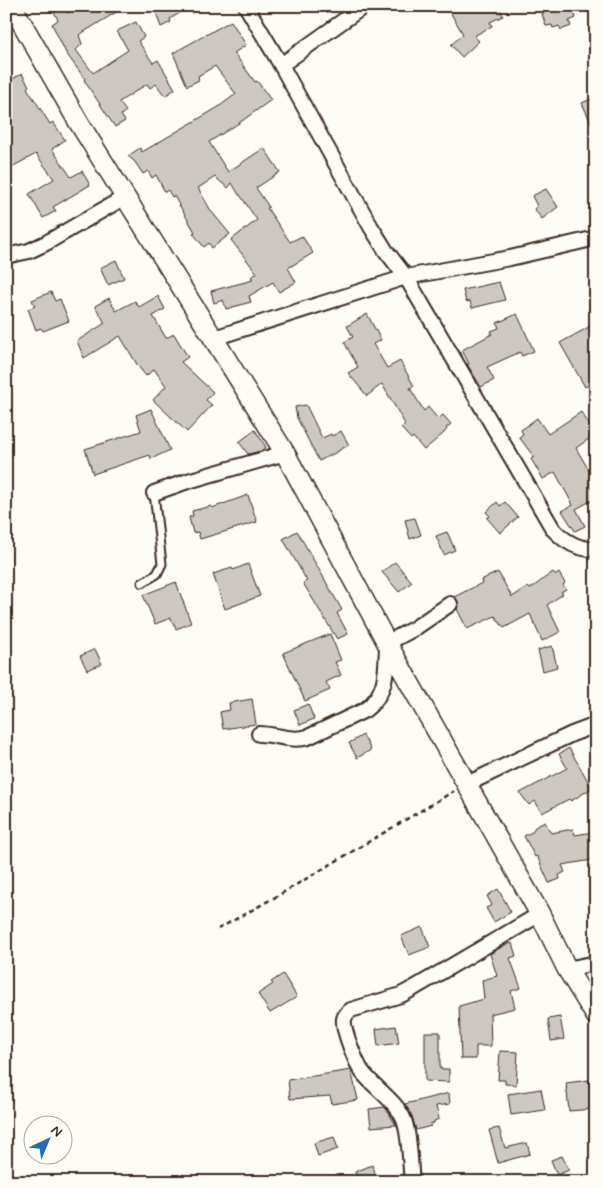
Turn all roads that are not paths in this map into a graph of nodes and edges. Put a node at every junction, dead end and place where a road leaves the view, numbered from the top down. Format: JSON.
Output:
{"nodes":[{"id":1,"x":12,"y":6,"type":"edge"},
{"id":2,"x":246,"y":6,"type":"edge"},
{"id":3,"x":364,"y":6,"type":"edge"},
{"id":4,"x":281,"y":65,"type":"junction"},
{"id":5,"x":125,"y":197,"type":"junction"},
{"id":6,"x":596,"y":238,"type":"edge"},
{"id":7,"x":6,"y":256,"type":"edge"},
{"id":8,"x":406,"y":277,"type":"junction"},
{"id":9,"x":214,"y":338,"type":"junction"},
{"id":10,"x":285,"y":453,"type":"junction"},
{"id":11,"x":154,"y":493,"type":"joint"},
{"id":12,"x":596,"y":549,"type":"edge"},
{"id":13,"x":142,"y":583,"type":"dead end"},
{"id":14,"x":450,"y":604,"type":"dead end"},
{"id":15,"x":387,"y":644,"type":"junction"},
{"id":16,"x":596,"y":725,"type":"edge"},
{"id":17,"x":259,"y":734,"type":"dead end"},
{"id":18,"x":467,"y":784,"type":"junction"},
{"id":19,"x":540,"y":914,"type":"junction"},
{"id":20,"x":596,"y":963,"type":"edge"},
{"id":21,"x":567,"y":969,"type":"junction"},
{"id":22,"x":596,"y":1016,"type":"edge"},
{"id":23,"x":412,"y":1182,"type":"edge"}],
"edges":[{"from":1,"to":5,"type":"street"},
{"from":2,"to":4,"type":"street"},
{"from":3,"to":4,"type":"street"},
{"from":4,"to":8,"type":"street"},
{"from":5,"to":7,"type":"street"},
{"from":5,"to":9,"type":"street"},
{"from":6,"to":8,"type":"street"},
{"from":8,"to":9,"type":"street"},
{"from":8,"to":12,"type":"street"},
{"from":9,"to":10,"type":"street"},
{"from":10,"to":11,"type":"street"},
{"from":10,"to":15,"type":"street"},
{"from":11,"to":13,"type":"lane"},
{"from":14,"to":15,"type":"street"},
{"from":15,"to":17,"type":"street"},
{"from":15,"to":18,"type":"street"},
{"from":16,"to":18,"type":"street"},
{"from":18,"to":19,"type":"street"},
{"from":19,"to":21,"type":"street"},
{"from":19,"to":23,"type":"street"},
{"from":20,"to":21,"type":"street"},
{"from":21,"to":22,"type":"street"}]}
